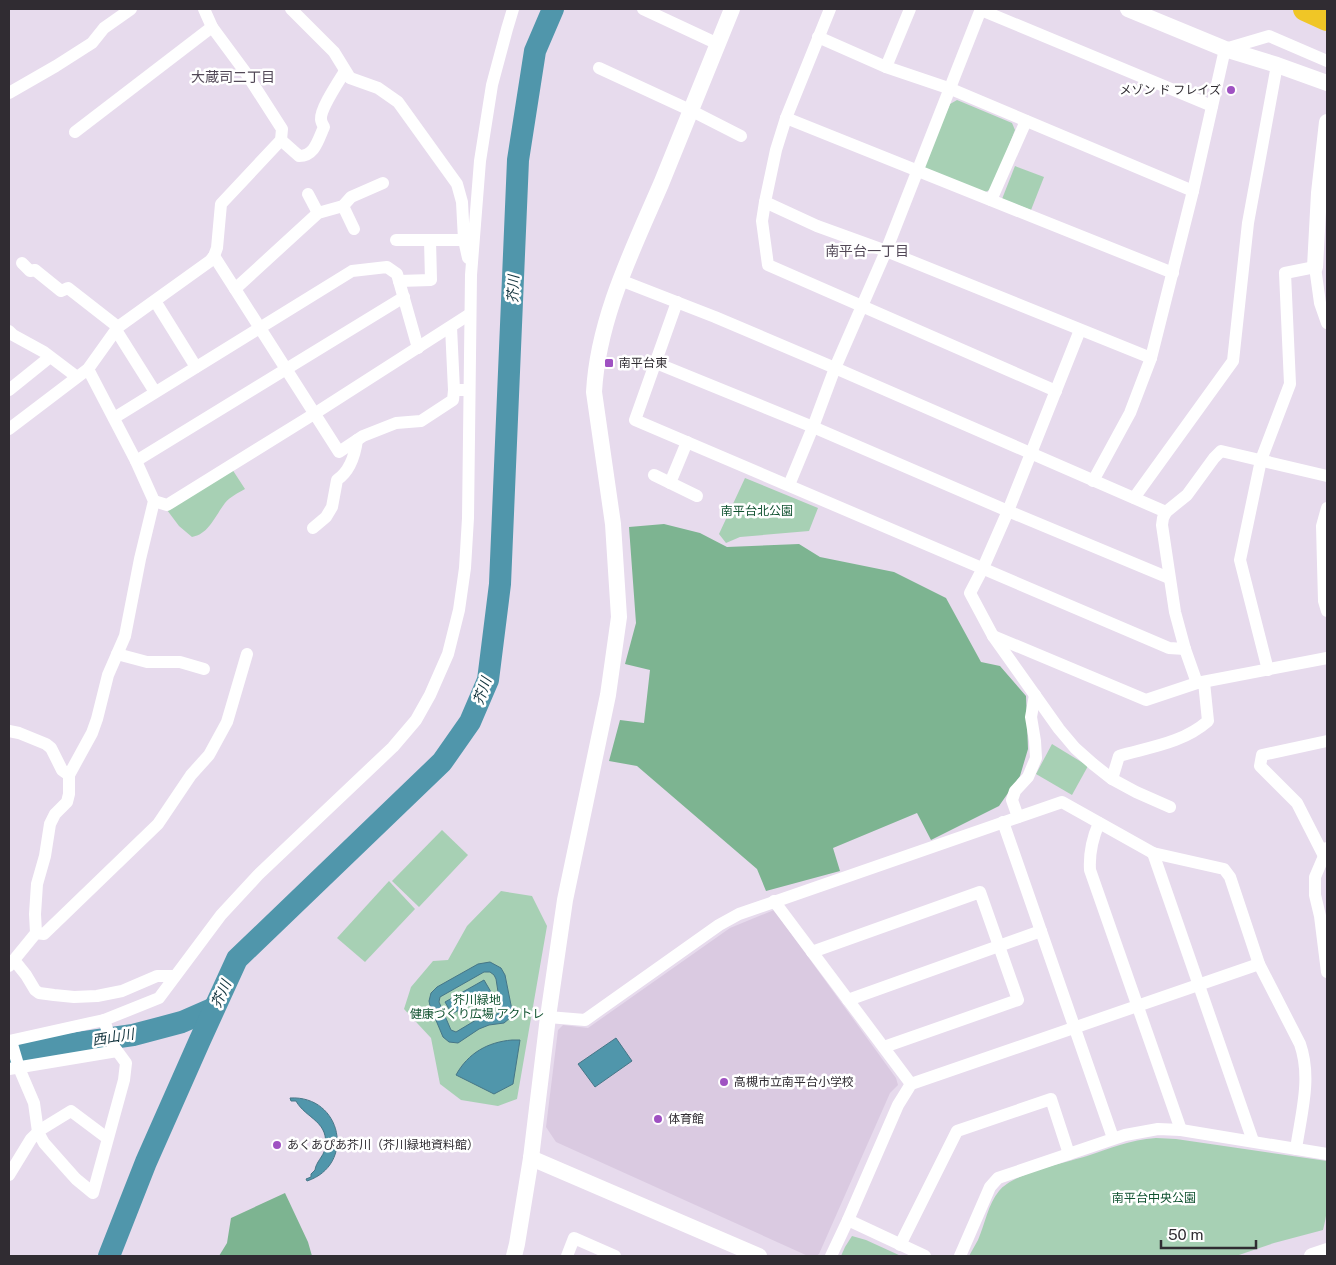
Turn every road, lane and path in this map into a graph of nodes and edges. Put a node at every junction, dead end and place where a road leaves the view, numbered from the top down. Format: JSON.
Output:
{"nodes":[{"id":1,"x":131,"y":9,"type":"edge"},
{"id":2,"x":204,"y":9,"type":"edge"},
{"id":3,"x":291,"y":9,"type":"edge"},
{"id":4,"x":514,"y":9,"type":"edge"},
{"id":5,"x":643,"y":9,"type":"edge"},
{"id":6,"x":732,"y":9,"type":"edge"},
{"id":7,"x":830,"y":9,"type":"edge"},
{"id":8,"x":910,"y":9,"type":"edge"},
{"id":9,"x":981,"y":9,"type":"edge"},
{"id":10,"x":1128,"y":9,"type":"edge"},
{"id":11,"x":1305,"y":9,"type":"edge"},
{"id":12,"x":1327,"y":19,"type":"edge"},
{"id":13,"x":212,"y":27,"type":"junction"},
{"id":14,"x":818,"y":37,"type":"junction"},
{"id":15,"x":718,"y":44,"type":"junction"},
{"id":16,"x":1225,"y":49,"type":"junction"},
{"id":17,"x":1327,"y":61,"type":"edge"},
{"id":18,"x":1278,"y":65,"type":"junction"},
{"id":19,"x":886,"y":67,"type":"junction"},
{"id":20,"x":600,"y":68,"type":"dead end"},
{"id":21,"x":345,"y":71,"type":"junction"},
{"id":22,"x":1327,"y":82,"type":"edge"},
{"id":23,"x":951,"y":89,"type":"junction"},
{"id":24,"x":9,"y":93,"type":"edge"},
{"id":25,"x":1212,"y":106,"type":"junction"},
{"id":26,"x":692,"y":111,"type":"junction"},
{"id":27,"x":786,"y":118,"type":"junction"},
{"id":28,"x":1026,"y":120,"type":"junction"},
{"id":29,"x":1327,"y":122,"type":"edge"},
{"id":30,"x":75,"y":132,"type":"dead end"},
{"id":31,"x":741,"y":136,"type":"dead end"},
{"id":32,"x":281,"y":140,"type":"junction"},
{"id":33,"x":917,"y":170,"type":"junction"},
{"id":34,"x":382,"y":184,"type":"dead end"},
{"id":35,"x":1193,"y":191,"type":"junction"},
{"id":36,"x":308,"y":194,"type":"dead end"},
{"id":37,"x":991,"y":200,"type":"junction"},
{"id":38,"x":765,"y":202,"type":"junction"},
{"id":39,"x":342,"y":206,"type":"junction"},
{"id":40,"x":318,"y":213,"type":"junction"},
{"id":41,"x":354,"y":229,"type":"dead end"},
{"id":42,"x":396,"y":240,"type":"dead end"},
{"id":43,"x":430,"y":240,"type":"junction"},
{"id":44,"x":464,"y":240,"type":"junction"},
{"id":45,"x":886,"y":251,"type":"junction"},
{"id":46,"x":214,"y":256,"type":"junction"},
{"id":47,"x":22,"y":263,"type":"dead end"},
{"id":48,"x":1315,"y":267,"type":"junction"},
{"id":49,"x":1173,"y":273,"type":"junction"},
{"id":50,"x":472,"y":275,"type":"junction"},
{"id":51,"x":399,"y":280,"type":"junction"},
{"id":52,"x":620,"y":280,"type":"junction"},
{"id":53,"x":235,"y":288,"type":"junction"},
{"id":54,"x":404,"y":297,"type":"junction"},
{"id":55,"x":155,"y":301,"type":"junction"},
{"id":56,"x":677,"y":302,"type":"junction"},
{"id":57,"x":863,"y":306,"type":"junction"},
{"id":58,"x":470,"y":314,"type":"junction"},
{"id":59,"x":1327,"y":322,"type":"edge"},
{"id":60,"x":452,"y":326,"type":"junction"},
{"id":61,"x":117,"y":328,"type":"junction"},
{"id":62,"x":260,"y":328,"type":"junction"},
{"id":63,"x":1080,"y":330,"type":"junction"},
{"id":64,"x":9,"y":331,"type":"edge"},
{"id":65,"x":418,"y":348,"type":"junction"},
{"id":66,"x":50,"y":357,"type":"junction"},
{"id":67,"x":1151,"y":358,"type":"junction"},
{"id":68,"x":656,"y":363,"type":"junction"},
{"id":69,"x":196,"y":367,"type":"junction"},
{"id":70,"x":835,"y":368,"type":"junction"},
{"id":71,"x":88,"y":369,"type":"junction"},
{"id":72,"x":286,"y":369,"type":"junction"},
{"id":73,"x":77,"y":377,"type":"junction"},
{"id":74,"x":9,"y":390,"type":"edge"},
{"id":75,"x":454,"y":390,"type":"junction"},
{"id":76,"x":469,"y":390,"type":"junction"},
{"id":77,"x":1056,"y":391,"type":"junction"},
{"id":78,"x":156,"y":392,"type":"junction"},
{"id":79,"x":314,"y":414,"type":"junction"},
{"id":80,"x":114,"y":418,"type":"junction"},
{"id":81,"x":813,"y":427,"type":"junction"},
{"id":82,"x":9,"y":429,"type":"edge"},
{"id":83,"x":357,"y":440,"type":"junction"},
{"id":84,"x":688,"y":442,"type":"junction"},
{"id":85,"x":1031,"y":452,"type":"junction"},
{"id":86,"x":1261,"y":460,"type":"junction"},
{"id":87,"x":136,"y":461,"type":"junction"},
{"id":88,"x":654,"y":476,"type":"dead end"},
{"id":89,"x":1327,"y":476,"type":"edge"},
{"id":90,"x":1093,"y":481,"type":"junction"},
{"id":91,"x":670,"y":483,"type":"junction"},
{"id":92,"x":789,"y":485,"type":"junction"},
{"id":93,"x":697,"y":496,"type":"dead end"},
{"id":94,"x":1134,"y":498,"type":"junction"},
{"id":95,"x":154,"y":501,"type":"junction"},
{"id":96,"x":1327,"y":508,"type":"edge"},
{"id":97,"x":1008,"y":511,"type":"junction"},
{"id":98,"x":1166,"y":512,"type":"junction"},
{"id":99,"x":313,"y":528,"type":"dead end"},
{"id":100,"x":983,"y":568,"type":"junction"},
{"id":101,"x":1169,"y":578,"type":"junction"},
{"id":102,"x":1327,"y":611,"type":"edge"},
{"id":103,"x":993,"y":636,"type":"junction"},
{"id":104,"x":1185,"y":649,"type":"junction"},
{"id":105,"x":117,"y":654,"type":"junction"},
{"id":106,"x":247,"y":654,"type":"dead end"},
{"id":107,"x":1327,"y":658,"type":"edge"},
{"id":108,"x":204,"y":669,"type":"dead end"},
{"id":109,"x":1268,"y":670,"type":"junction"},
{"id":110,"x":1201,"y":683,"type":"junction"},
{"id":111,"x":1035,"y":695,"type":"junction"},
{"id":112,"x":9,"y":731,"type":"edge"},
{"id":113,"x":1327,"y":740,"type":"edge"},
{"id":114,"x":69,"y":775,"type":"junction"},
{"id":115,"x":1112,"y":779,"type":"junction"},
{"id":116,"x":1170,"y":807,"type":"dead end"},
{"id":117,"x":1018,"y":817,"type":"junction"},
{"id":118,"x":1003,"y":822,"type":"junction"},
{"id":119,"x":1100,"y":823,"type":"junction"},
{"id":120,"x":1325,"y":852,"type":"edge"},
{"id":121,"x":1153,"y":853,"type":"junction"},
{"id":122,"x":774,"y":901,"type":"junction"},
{"id":123,"x":1041,"y":931,"type":"junction"},
{"id":124,"x":36,"y":933,"type":"junction"},
{"id":125,"x":999,"y":946,"type":"junction"},
{"id":126,"x":812,"y":952,"type":"junction"},
{"id":127,"x":12,"y":963,"type":"edge"},
{"id":128,"x":1259,"y":964,"type":"junction"},
{"id":129,"x":1327,"y":972,"type":"edge"},
{"id":130,"x":175,"y":976,"type":"junction"},
{"id":131,"x":1199,"y":985,"type":"junction"},
{"id":132,"x":848,"y":1000,"type":"junction"},
{"id":133,"x":1138,"y":1006,"type":"junction"},
{"id":134,"x":548,"y":1017,"type":"junction"},
{"id":135,"x":105,"y":1023,"type":"junction"},
{"id":136,"x":1075,"y":1028,"type":"junction"},
{"id":137,"x":11,"y":1041,"type":"edge"},
{"id":138,"x":884,"y":1046,"type":"junction"},
{"id":139,"x":114,"y":1047,"type":"junction"},
{"id":140,"x":16,"y":1068,"type":"edge"},
{"id":141,"x":911,"y":1084,"type":"junction"},
{"id":142,"x":1181,"y":1130,"type":"junction"},
{"id":143,"x":38,"y":1132,"type":"junction"},
{"id":144,"x":107,"y":1138,"type":"junction"},
{"id":145,"x":1113,"y":1138,"type":"junction"},
{"id":146,"x":1253,"y":1141,"type":"junction"},
{"id":147,"x":1296,"y":1148,"type":"junction"},
{"id":148,"x":1069,"y":1154,"type":"junction"},
{"id":149,"x":1327,"y":1154,"type":"edge"},
{"id":150,"x":531,"y":1158,"type":"junction"},
{"id":151,"x":10,"y":1170,"type":"edge"},
{"id":152,"x":848,"y":1220,"type":"junction"},
{"id":153,"x":900,"y":1245,"type":"junction"},
{"id":154,"x":1327,"y":1251,"type":"edge"},
{"id":155,"x":514,"y":1256,"type":"edge"},
{"id":156,"x":567,"y":1256,"type":"edge"},
{"id":157,"x":615,"y":1256,"type":"edge"},
{"id":158,"x":759,"y":1256,"type":"edge"},
{"id":159,"x":831,"y":1256,"type":"edge"},
{"id":160,"x":925,"y":1256,"type":"edge"},
{"id":161,"x":960,"y":1256,"type":"edge"},
{"id":162,"x":1312,"y":1256,"type":"edge"}],
"edges":[{"from":1,"to":24,"type":"street"},
{"from":2,"to":13,"type":"street"},
{"from":3,"to":21,"type":"street"},
{"from":4,"to":50,"type":"street"},
{"from":5,"to":15,"type":"street"},
{"from":6,"to":15,"type":"street"},
{"from":7,"to":14,"type":"street"},
{"from":8,"to":19,"type":"street"},
{"from":9,"to":23,"type":"street"},
{"from":9,"to":25,"type":"street"},
{"from":10,"to":16,"type":"street"},
{"from":11,"to":12,"type":"highway"},
{"from":13,"to":30,"type":"street"},
{"from":13,"to":32,"type":"street"},
{"from":14,"to":19,"type":"street"},
{"from":14,"to":27,"type":"street"},
{"from":15,"to":26,"type":"street"},
{"from":16,"to":17,"type":"street"},
{"from":16,"to":18,"type":"street"},
{"from":16,"to":25,"type":"street"},
{"from":18,"to":22,"type":"street"},
{"from":18,"to":94,"type":"street"},
{"from":19,"to":23,"type":"street"},
{"from":20,"to":26,"type":"street"},
{"from":21,"to":32,"type":"street"},
{"from":21,"to":44,"type":"street"},
{"from":23,"to":28,"type":"street"},
{"from":23,"to":33,"type":"street"},
{"from":25,"to":35,"type":"street"},
{"from":26,"to":31,"type":"street"},
{"from":26,"to":52,"type":"street"},
{"from":27,"to":33,"type":"street"},
{"from":27,"to":38,"type":"street"},
{"from":28,"to":35,"type":"street"},
{"from":28,"to":37,"type":"street"},
{"from":29,"to":48,"type":"street"},
{"from":32,"to":46,"type":"street"},
{"from":33,"to":37,"type":"street"},
{"from":33,"to":45,"type":"street"},
{"from":34,"to":39,"type":"street"},
{"from":35,"to":49,"type":"street"},
{"from":36,"to":40,"type":"street"},
{"from":37,"to":49,"type":"street"},
{"from":38,"to":45,"type":"street"},
{"from":38,"to":57,"type":"street"},
{"from":39,"to":40,"type":"street"},
{"from":39,"to":41,"type":"street"},
{"from":40,"to":53,"type":"street"},
{"from":42,"to":43,"type":"street"},
{"from":43,"to":44,"type":"street"},
{"from":43,"to":51,"type":"street"},
{"from":44,"to":50,"type":"street"},
{"from":45,"to":57,"type":"street"},
{"from":45,"to":63,"type":"street"},
{"from":46,"to":53,"type":"street"},
{"from":46,"to":55,"type":"street"},
{"from":47,"to":61,"type":"street"},
{"from":48,"to":59,"type":"street"},
{"from":48,"to":86,"type":"street"},
{"from":49,"to":67,"type":"street"},
{"from":50,"to":58,"type":"street"},
{"from":51,"to":54,"type":"street"},
{"from":51,"to":62,"type":"street"},
{"from":52,"to":56,"type":"street"},
{"from":52,"to":134,"type":"street"},
{"from":53,"to":62,"type":"street"},
{"from":54,"to":65,"type":"street"},
{"from":54,"to":72,"type":"street"},
{"from":55,"to":61,"type":"street"},
{"from":55,"to":69,"type":"street"},
{"from":56,"to":68,"type":"street"},
{"from":56,"to":70,"type":"street"},
{"from":57,"to":70,"type":"street"},
{"from":57,"to":77,"type":"street"},
{"from":58,"to":60,"type":"street"},
{"from":58,"to":76,"type":"street"},
{"from":60,"to":65,"type":"street"},
{"from":60,"to":75,"type":"street"},
{"from":61,"to":71,"type":"street"},
{"from":61,"to":78,"type":"street"},
{"from":62,"to":69,"type":"street"},
{"from":62,"to":72,"type":"street"},
{"from":63,"to":67,"type":"street"},
{"from":63,"to":77,"type":"street"},
{"from":64,"to":66,"type":"street"},
{"from":65,"to":79,"type":"street"},
{"from":66,"to":73,"type":"street"},
{"from":66,"to":74,"type":"street"},
{"from":67,"to":90,"type":"street"},
{"from":68,"to":81,"type":"street"},
{"from":68,"to":84,"type":"street"},
{"from":69,"to":78,"type":"street"},
{"from":70,"to":81,"type":"street"},
{"from":70,"to":85,"type":"street"},
{"from":71,"to":73,"type":"street"},
{"from":71,"to":80,"type":"street"},
{"from":72,"to":79,"type":"street"},
{"from":72,"to":87,"type":"street"},
{"from":73,"to":82,"type":"street"},
{"from":75,"to":76,"type":"street"},
{"from":75,"to":83,"type":"street"},
{"from":76,"to":130,"type":"street"},
{"from":77,"to":85,"type":"street"},
{"from":78,"to":80,"type":"street"},
{"from":79,"to":83,"type":"street"},
{"from":79,"to":95,"type":"street"},
{"from":80,"to":87,"type":"street"},
{"from":81,"to":92,"type":"street"},
{"from":81,"to":97,"type":"street"},
{"from":83,"to":99,"type":"street"},
{"from":84,"to":91,"type":"street"},
{"from":84,"to":92,"type":"street"},
{"from":85,"to":90,"type":"street"},
{"from":85,"to":97,"type":"street"},
{"from":86,"to":89,"type":"street"},
{"from":86,"to":98,"type":"street"},
{"from":86,"to":109,"type":"street"},
{"from":87,"to":95,"type":"street"},
{"from":88,"to":91,"type":"street"},
{"from":90,"to":94,"type":"street"},
{"from":91,"to":93,"type":"street"},
{"from":92,"to":100,"type":"street"},
{"from":94,"to":98,"type":"street"},
{"from":95,"to":105,"type":"street"},
{"from":96,"to":102,"type":"street"},
{"from":97,"to":100,"type":"street"},
{"from":97,"to":101,"type":"street"},
{"from":98,"to":101,"type":"street"},
{"from":100,"to":103,"type":"street"},
{"from":100,"to":104,"type":"street"},
{"from":101,"to":104,"type":"street"},
{"from":103,"to":110,"type":"street"},
{"from":103,"to":111,"type":"street"},
{"from":104,"to":110,"type":"street"},
{"from":105,"to":108,"type":"street"},
{"from":105,"to":114,"type":"street"},
{"from":106,"to":124,"type":"street"},
{"from":107,"to":109,"type":"street"},
{"from":109,"to":110,"type":"street"},
{"from":110,"to":115,"type":"street"},
{"from":111,"to":115,"type":"street"},
{"from":111,"to":117,"type":"street"},
{"from":112,"to":114,"type":"street"},
{"from":113,"to":120,"type":"street"},
{"from":114,"to":124,"type":"street"},
{"from":115,"to":116,"type":"street"},
{"from":117,"to":118,"type":"street"},
{"from":117,"to":119,"type":"street"},
{"from":118,"to":122,"type":"street"},
{"from":118,"to":123,"type":"street"},
{"from":119,"to":121,"type":"street"},
{"from":119,"to":133,"type":"street"},
{"from":120,"to":129,"type":"street"},
{"from":121,"to":128,"type":"street"},
{"from":121,"to":131,"type":"street"},
{"from":122,"to":126,"type":"street"},
{"from":122,"to":134,"type":"street"},
{"from":123,"to":125,"type":"street"},
{"from":123,"to":136,"type":"street"},
{"from":124,"to":127,"type":"street"},
{"from":125,"to":126,"type":"street"},
{"from":125,"to":132,"type":"street"},
{"from":125,"to":138,"type":"street"},
{"from":126,"to":132,"type":"street"},
{"from":127,"to":130,"type":"street"},
{"from":128,"to":131,"type":"street"},
{"from":128,"to":147,"type":"street"},
{"from":130,"to":135,"type":"street"},
{"from":131,"to":133,"type":"street"},
{"from":131,"to":146,"type":"street"},
{"from":132,"to":138,"type":"street"},
{"from":133,"to":136,"type":"street"},
{"from":133,"to":142,"type":"street"},
{"from":134,"to":150,"type":"street"},
{"from":135,"to":137,"type":"street"},
{"from":135,"to":139,"type":"street"},
{"from":136,"to":141,"type":"street"},
{"from":136,"to":145,"type":"street"},
{"from":137,"to":140,"type":"street"},
{"from":138,"to":141,"type":"street"},
{"from":139,"to":140,"type":"street"},
{"from":139,"to":144,"type":"street"},
{"from":140,"to":143,"type":"street"},
{"from":141,"to":152,"type":"street"},
{"from":142,"to":145,"type":"street"},
{"from":142,"to":146,"type":"street"},
{"from":143,"to":144,"type":"street"},
{"from":143,"to":144,"type":"street"},
{"from":143,"to":151,"type":"street"},
{"from":145,"to":148,"type":"street"},
{"from":146,"to":147,"type":"street"},
{"from":147,"to":149,"type":"street"},
{"from":148,"to":153,"type":"street"},
{"from":148,"to":161,"type":"street"},
{"from":150,"to":155,"type":"street"},
{"from":150,"to":158,"type":"street"},
{"from":152,"to":153,"type":"street"},
{"from":152,"to":159,"type":"street"},
{"from":153,"to":160,"type":"street"},
{"from":154,"to":162,"type":"street"},
{"from":156,"to":157,"type":"street"}]}
